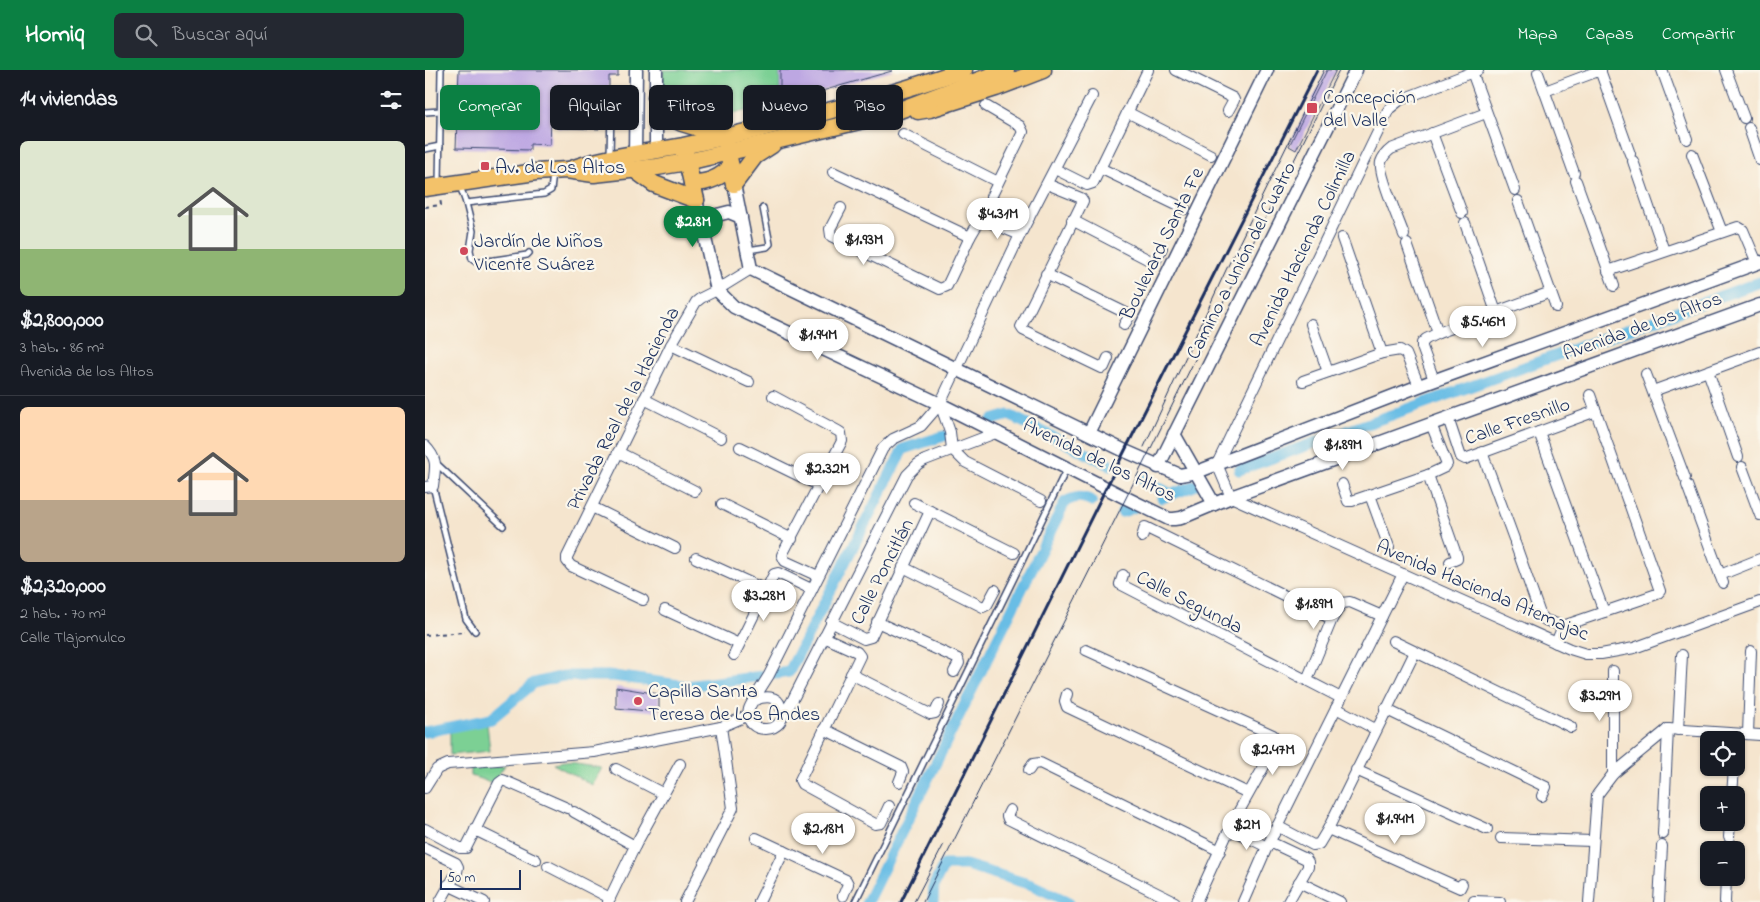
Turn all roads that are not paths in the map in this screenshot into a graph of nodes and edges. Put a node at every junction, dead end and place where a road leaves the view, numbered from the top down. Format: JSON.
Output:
{"nodes":[{"id":1,"x":441,"y":70,"type":"edge"},
{"id":2,"x":636,"y":70,"type":"edge"},
{"id":3,"x":656,"y":70,"type":"edge"},
{"id":4,"x":938,"y":70,"type":"edge"},
{"id":5,"x":964,"y":70,"type":"edge"},
{"id":6,"x":1006,"y":70,"type":"edge"},
{"id":7,"x":1043,"y":70,"type":"edge"},
{"id":8,"x":1149,"y":70,"type":"edge"},
{"id":9,"x":1176,"y":70,"type":"edge"},
{"id":10,"x":1267,"y":70,"type":"edge"},
{"id":11,"x":1356,"y":70,"type":"edge"},
{"id":12,"x":1600,"y":70,"type":"edge"},
{"id":13,"x":1662,"y":70,"type":"edge"},
{"id":14,"x":1726,"y":70,"type":"edge"},
{"id":15,"x":1475,"y":71,"type":"edge"},
{"id":16,"x":1538,"y":73,"type":"dead end"},
{"id":17,"x":441,"y":85,"type":"edge"},
{"id":18,"x":656,"y":85,"type":"edge"},
{"id":19,"x":903,"y":85,"type":"edge"},
{"id":20,"x":903,"y":90,"type":"edge"},
{"id":21,"x":1545,"y":91,"type":"junction"},
{"id":22,"x":1092,"y":96,"type":"dead end"},
{"id":23,"x":987,"y":106,"type":"dead end"},
{"id":24,"x":903,"y":109,"type":"edge"},
{"id":25,"x":836,"y":110,"type":"edge"},
{"id":26,"x":440,"y":111,"type":"edge"},
{"id":27,"x":1228,"y":111,"type":"dead end"},
{"id":28,"x":425,"y":112,"type":"edge"},
{"id":29,"x":1127,"y":112,"type":"junction"},
{"id":30,"x":903,"y":113,"type":"edge"},
{"id":31,"x":1486,"y":113,"type":"junction"},
{"id":32,"x":1744,"y":118,"type":"dead end"},
{"id":33,"x":836,"y":127,"type":"edge"},
{"id":34,"x":1749,"y":128,"type":"dead end"},
{"id":35,"x":440,"y":130,"type":"edge"},
{"id":36,"x":611,"y":130,"type":"edge"},
{"id":37,"x":656,"y":130,"type":"edge"},
{"id":38,"x":705,"y":130,"type":"edge"},
{"id":39,"x":1432,"y":133,"type":"junction"},
{"id":40,"x":903,"y":134,"type":"dead end"},
{"id":41,"x":725,"y":136,"type":"junction"},
{"id":42,"x":1687,"y":139,"type":"dead end"},
{"id":43,"x":777,"y":141,"type":"junction"},
{"id":44,"x":440,"y":146,"type":"junction"},
{"id":45,"x":683,"y":146,"type":"junction"},
{"id":46,"x":425,"y":149,"type":"edge"},
{"id":47,"x":656,"y":150,"type":"junction"},
{"id":48,"x":1692,"y":154,"type":"dead end"},
{"id":49,"x":1211,"y":155,"type":"dead end"},
{"id":50,"x":729,"y":159,"type":"junction"},
{"id":51,"x":1760,"y":160,"type":"edge"},
{"id":52,"x":635,"y":162,"type":"junction"},
{"id":53,"x":687,"y":162,"type":"junction"},
{"id":54,"x":610,"y":165,"type":"junction"},
{"id":55,"x":657,"y":167,"type":"junction"},
{"id":56,"x":1100,"y":168,"type":"junction"},
{"id":57,"x":1055,"y":169,"type":"junction"},
{"id":58,"x":560,"y":171,"type":"junction"},
{"id":59,"x":833,"y":172,"type":"dead end"},
{"id":60,"x":998,"y":182,"type":"junction"},
{"id":61,"x":692,"y":183,"type":"junction"},
{"id":62,"x":459,"y":184,"type":"junction"},
{"id":63,"x":734,"y":184,"type":"junction"},
{"id":64,"x":1047,"y":184,"type":"junction"},
{"id":65,"x":432,"y":187,"type":"edge"},
{"id":66,"x":1515,"y":190,"type":"dead end"},
{"id":67,"x":697,"y":200,"type":"junction"},
{"id":68,"x":1518,"y":201,"type":"dead end"},
{"id":69,"x":466,"y":203,"type":"junction"},
{"id":70,"x":763,"y":208,"type":"dead end"},
{"id":71,"x":841,"y":208,"type":"dead end"},
{"id":72,"x":1185,"y":209,"type":"dead end"},
{"id":73,"x":1462,"y":213,"type":"dead end"},
{"id":74,"x":741,"y":217,"type":"junction"},
{"id":75,"x":1029,"y":218,"type":"junction"},
{"id":76,"x":1072,"y":220,"type":"junction"},
{"id":77,"x":1465,"y":223,"type":"dead end"},
{"id":78,"x":702,"y":227,"type":"junction"},
{"id":79,"x":1722,"y":232,"type":"junction"},
{"id":80,"x":1020,"y":235,"type":"junction"},
{"id":81,"x":970,"y":237,"type":"junction"},
{"id":82,"x":1342,"y":238,"type":"dead end"},
{"id":83,"x":1162,"y":248,"type":"dead end"},
{"id":84,"x":747,"y":250,"type":"junction"},
{"id":85,"x":1664,"y":251,"type":"junction"},
{"id":86,"x":529,"y":252,"type":"dead end"},
{"id":87,"x":1759,"y":263,"type":"edge"},
{"id":88,"x":751,"y":269,"type":"junction"},
{"id":89,"x":1608,"y":271,"type":"junction"},
{"id":90,"x":1047,"y":274,"type":"junction"},
{"id":91,"x":1614,"y":286,"type":"dead end"},
{"id":92,"x":717,"y":290,"type":"junction"},
{"id":93,"x":1551,"y":292,"type":"junction"},
{"id":94,"x":1760,"y":305,"type":"edge"},
{"id":95,"x":1556,"y":308,"type":"dead end"},
{"id":96,"x":1496,"y":312,"type":"junction"},
{"id":97,"x":1311,"y":324,"type":"dead end"},
{"id":98,"x":1124,"y":325,"type":"dead end"},
{"id":99,"x":1438,"y":333,"type":"junction"},
{"id":100,"x":671,"y":344,"type":"junction"},
{"id":101,"x":1760,"y":352,"type":"edge"},
{"id":102,"x":1382,"y":353,"type":"junction"},
{"id":103,"x":1108,"y":358,"type":"dead end"},
{"id":104,"x":956,"y":368,"type":"junction"},
{"id":105,"x":1708,"y":371,"type":"junction"},
{"id":106,"x":1328,"y":372,"type":"junction"},
{"id":107,"x":1647,"y":374,"type":"dead end"},
{"id":108,"x":1434,"y":380,"type":"junction"},
{"id":109,"x":1303,"y":381,"type":"dead end"},
{"id":110,"x":749,"y":382,"type":"dead end"},
{"id":111,"x":1419,"y":386,"type":"junction"},
{"id":112,"x":1653,"y":391,"type":"junction"},
{"id":113,"x":1590,"y":394,"type":"dead end"},
{"id":114,"x":773,"y":396,"type":"dead end"},
{"id":115,"x":644,"y":399,"type":"junction"},
{"id":116,"x":940,"y":404,"type":"junction"},
{"id":117,"x":1596,"y":411,"type":"junction"},
{"id":118,"x":1447,"y":418,"type":"junction"},
{"id":119,"x":1431,"y":424,"type":"junction"},
{"id":120,"x":998,"y":432,"type":"junction"},
{"id":121,"x":1539,"y":432,"type":"junction"},
{"id":122,"x":1089,"y":433,"type":"junction"},
{"id":123,"x":1174,"y":434,"type":"junction"},
{"id":124,"x":721,"y":438,"type":"dead end"},
{"id":125,"x":425,"y":446,"type":"edge"},
{"id":126,"x":740,"y":447,"type":"dead end"},
{"id":127,"x":952,"y":449,"type":"junction"},
{"id":128,"x":618,"y":452,"type":"junction"},
{"id":129,"x":1483,"y":452,"type":"junction"},
{"id":130,"x":1738,"y":457,"type":"dead end"},
{"id":131,"x":436,"y":463,"type":"junction"},
{"id":132,"x":1217,"y":464,"type":"junction"},
{"id":133,"x":1158,"y":466,"type":"junction"},
{"id":134,"x":1743,"y":467,"type":"dead end"},
{"id":135,"x":1067,"y":468,"type":"junction"},
{"id":136,"x":1197,"y":472,"type":"junction"},
{"id":137,"x":1427,"y":475,"type":"junction"},
{"id":138,"x":818,"y":484,"type":"junction"},
{"id":139,"x":1342,"y":484,"type":"dead end"},
{"id":140,"x":429,"y":486,"type":"edge"},
{"id":141,"x":695,"y":491,"type":"dead end"},
{"id":142,"x":1370,"y":496,"type":"junction"},
{"id":143,"x":1231,"y":497,"type":"junction"},
{"id":144,"x":1041,"y":500,"type":"dead end"},
{"id":145,"x":913,"y":502,"type":"dead end"},
{"id":146,"x":722,"y":504,"type":"dead end"},
{"id":147,"x":1215,"y":504,"type":"junction"},
{"id":148,"x":592,"y":507,"type":"junction"},
{"id":149,"x":930,"y":511,"type":"junction"},
{"id":150,"x":1760,"y":515,"type":"edge"},
{"id":151,"x":503,"y":526,"type":"dead end"},
{"id":152,"x":1142,"y":537,"type":"dead end"},
{"id":153,"x":791,"y":539,"type":"junction"},
{"id":154,"x":1389,"y":547,"type":"dead end"},
{"id":155,"x":675,"y":548,"type":"dead end"},
{"id":156,"x":1014,"y":553,"type":"dead end"},
{"id":157,"x":696,"y":558,"type":"dead end"},
{"id":158,"x":1760,"y":559,"type":"edge"},
{"id":159,"x":1450,"y":562,"type":"dead end"},
{"id":160,"x":903,"y":567,"type":"junction"},
{"id":161,"x":1403,"y":574,"type":"junction"},
{"id":162,"x":1123,"y":575,"type":"dead end"},
{"id":163,"x":818,"y":576,"type":"junction"},
{"id":164,"x":811,"y":589,"type":"junction"},
{"id":165,"x":766,"y":590,"type":"junction"},
{"id":166,"x":995,"y":590,"type":"dead end"},
{"id":167,"x":643,"y":600,"type":"dead end"},
{"id":168,"x":1760,"y":602,"type":"edge"},
{"id":169,"x":665,"y":610,"type":"dead end"},
{"id":170,"x":1604,"y":612,"type":"junction"},
{"id":171,"x":1382,"y":616,"type":"junction"},
{"id":172,"x":1332,"y":619,"type":"junction"},
{"id":173,"x":831,"y":622,"type":"junction"},
{"id":174,"x":877,"y":622,"type":"junction"},
{"id":175,"x":1563,"y":626,"type":"junction"},
{"id":176,"x":475,"y":631,"type":"road end"},
{"id":177,"x":824,"y":637,"type":"junction"},
{"id":178,"x":1393,"y":641,"type":"dead end"},
{"id":179,"x":1556,"y":643,"type":"junction"},
{"id":180,"x":739,"y":644,"type":"junction"},
{"id":181,"x":1086,"y":650,"type":"dead end"},
{"id":182,"x":1751,"y":651,"type":"dead end"},
{"id":183,"x":1415,"y":652,"type":"junction"},
{"id":184,"x":734,"y":655,"type":"dead end"},
{"id":185,"x":1682,"y":655,"type":"dead end"},
{"id":186,"x":1613,"y":670,"type":"dead end"},
{"id":187,"x":954,"y":672,"type":"dead end"},
{"id":188,"x":851,"y":674,"type":"junction"},
{"id":189,"x":1307,"y":680,"type":"junction"},
{"id":190,"x":1067,"y":694,"type":"dead end"},
{"id":191,"x":1341,"y":698,"type":"junction"},
{"id":192,"x":755,"y":700,"type":"junction"},
{"id":193,"x":939,"y":704,"type":"dead end"},
{"id":194,"x":1336,"y":708,"type":"junction"},
{"id":195,"x":1385,"y":709,"type":"junction"},
{"id":196,"x":749,"y":715,"type":"junction"},
{"id":197,"x":782,"y":717,"type":"junction"},
{"id":198,"x":721,"y":727,"type":"junction"},
{"id":199,"x":1571,"y":727,"type":"dead end"},
{"id":200,"x":1673,"y":729,"type":"junction"},
{"id":201,"x":824,"y":730,"type":"junction"},
{"id":202,"x":1375,"y":730,"type":"junction"},
{"id":203,"x":1700,"y":732,"type":"edge"},
{"id":204,"x":1748,"y":734,"type":"junction"},
{"id":205,"x":1745,"y":735,"type":"edge"},
{"id":206,"x":1760,"y":735,"type":"edge"},
{"id":207,"x":680,"y":764,"type":"dead end"},
{"id":208,"x":616,"y":769,"type":"dead end"},
{"id":209,"x":1029,"y":770,"type":"dead end"},
{"id":210,"x":1356,"y":770,"type":"junction"},
{"id":211,"x":1613,"y":774,"type":"junction"},
{"id":212,"x":899,"y":782,"type":"dead end"},
{"id":213,"x":425,"y":788,"type":"edge"},
{"id":214,"x":1248,"y":793,"type":"junction"},
{"id":215,"x":663,"y":794,"type":"junction"},
{"id":216,"x":1542,"y":796,"type":"dead end"},
{"id":217,"x":889,"y":806,"type":"dead end"},
{"id":218,"x":1010,"y":810,"type":"dead end"},
{"id":219,"x":1328,"y":828,"type":"junction"},
{"id":220,"x":425,"y":829,"type":"edge"},
{"id":221,"x":475,"y":830,"type":"junction"},
{"id":222,"x":1487,"y":830,"type":"dead end"},
{"id":223,"x":1729,"y":831,"type":"edge"},
{"id":224,"x":1663,"y":834,"type":"dead end"},
{"id":225,"x":1272,"y":837,"type":"junction"},
{"id":226,"x":756,"y":838,"type":"dead end"},
{"id":227,"x":1501,"y":838,"type":"dead end"},
{"id":228,"x":1729,"y":838,"type":"dead end"},
{"id":229,"x":1592,"y":841,"type":"junction"},
{"id":230,"x":635,"y":846,"type":"junction"},
{"id":231,"x":1662,"y":846,"type":"dead end"},
{"id":232,"x":425,"y":848,"type":"edge"},
{"id":233,"x":784,"y":851,"type":"junction"},
{"id":234,"x":1220,"y":851,"type":"junction"},
{"id":235,"x":536,"y":860,"type":"dead end"},
{"id":236,"x":548,"y":866,"type":"dead end"},
{"id":237,"x":1299,"y":882,"type":"junction"},
{"id":238,"x":1462,"y":884,"type":"dead end"},
{"id":239,"x":449,"y":885,"type":"junction"},
{"id":240,"x":1726,"y":886,"type":"edge"},
{"id":241,"x":843,"y":896,"type":"dead end"},
{"id":242,"x":609,"y":900,"type":"edge"},
{"id":243,"x":1474,"y":901,"type":"dead end"},
{"id":244,"x":440,"y":902,"type":"edge"},
{"id":245,"x":484,"y":902,"type":"edge"},
{"id":246,"x":685,"y":902,"type":"edge"},
{"id":247,"x":759,"y":902,"type":"edge"},
{"id":248,"x":855,"y":902,"type":"edge"},
{"id":249,"x":1175,"y":902,"type":"edge"},
{"id":250,"x":1196,"y":902,"type":"edge"},
{"id":251,"x":1243,"y":902,"type":"edge"},
{"id":252,"x":1288,"y":902,"type":"edge"},
{"id":253,"x":1340,"y":902,"type":"edge"},
{"id":254,"x":1500,"y":902,"type":"edge"},
{"id":255,"x":1589,"y":902,"type":"edge"},
{"id":256,"x":1659,"y":902,"type":"edge"},
{"id":257,"x":1725,"y":902,"type":"edge"}],
"edges":[{"from":1,"to":17,"type":"lane"},
{"from":2,"to":52,"type":"street"},
{"from":3,"to":18,"type":"street"},
{"from":4,"to":19,"type":"main road"},
{"from":5,"to":20,"type":"main road"},
{"from":6,"to":24,"type":"main road"},
{"from":7,"to":30,"type":"main road"},
{"from":8,"to":29,"type":"street"},
{"from":9,"to":27,"type":"street"},
{"from":10,"to":122,"type":"street","name":"Boulevard Santa Fe"},
{"from":11,"to":123,"type":"street","name":"Camino a Unión del Cuatro"},
{"from":12,"to":21,"type":"street"},
{"from":12,"to":85,"type":"street"},
{"from":13,"to":42,"type":"street"},
{"from":14,"to":32,"type":"street"},
{"from":15,"to":31,"type":"street"},
{"from":15,"to":132,"type":"street","name":"Avenida Hacienda Colimilla"},
{"from":16,"to":21,"type":"street"},
{"from":21,"to":89,"type":"street"},
{"from":22,"to":57,"type":"street"},
{"from":23,"to":60,"type":"street"},
{"from":25,"to":41,"type":"main road"},
{"from":26,"to":28,"type":"lane"},
{"from":29,"to":49,"type":"street"},
{"from":29,"to":56,"type":"street"},
{"from":31,"to":39,"type":"street"},
{"from":31,"to":66,"type":"street"},
{"from":33,"to":43,"type":"main road"},
{"from":34,"to":51,"type":"street"},
{"from":35,"to":44,"type":"lane"},
{"from":36,"to":54,"type":"lane"},
{"from":37,"to":47,"type":"street"},
{"from":38,"to":41,"type":"main road"},
{"from":39,"to":73,"type":"street"},
{"from":39,"to":99,"type":"street"},
{"from":40,"to":60,"type":"street"},
{"from":41,"to":45,"type":"main road"},
{"from":41,"to":50,"type":"main road"},
{"from":43,"to":50,"type":"main road"},
{"from":43,"to":63,"type":"main road"},
{"from":44,"to":46,"type":"lane"},
{"from":44,"to":65,"type":"lane"},
{"from":45,"to":47,"type":"main road"},
{"from":45,"to":53,"type":"main road"},
{"from":47,"to":52,"type":"main road"},
{"from":47,"to":55,"type":"main road"},
{"from":48,"to":79,"type":"street"},
{"from":50,"to":53,"type":"main road"},
{"from":50,"to":61,"type":"main road"},
{"from":50,"to":63,"type":"main road"},
{"from":52,"to":54,"type":"main road"},
{"from":52,"to":55,"type":"main road"},
{"from":52,"to":67,"type":"main road"},
{"from":53,"to":55,"type":"main road"},
{"from":53,"to":61,"type":"main road"},
{"from":54,"to":58,"type":"main road"},
{"from":56,"to":57,"type":"street"},
{"from":56,"to":72,"type":"street"},
{"from":57,"to":64,"type":"street"},
{"from":58,"to":62,"type":"main road"},
{"from":58,"to":69,"type":"lane"},
{"from":59,"to":81,"type":"street"},
{"from":60,"to":75,"type":"street"},
{"from":61,"to":67,"type":"main road"},
{"from":62,"to":65,"type":"main road"},
{"from":62,"to":69,"type":"lane"},
{"from":63,"to":74,"type":"street"},
{"from":64,"to":75,"type":"street"},
{"from":64,"to":76,"type":"street"},
{"from":67,"to":78,"type":"street"},
{"from":68,"to":93,"type":"street"},
{"from":69,"to":86,"type":"lane"},
{"from":70,"to":84,"type":"lane"},
{"from":71,"to":81,"type":"street"},
{"from":74,"to":78,"type":"street"},
{"from":74,"to":84,"type":"street"},
{"from":75,"to":80,"type":"street"},
{"from":76,"to":83,"type":"street"},
{"from":76,"to":90,"type":"street"},
{"from":77,"to":96,"type":"street"},
{"from":78,"to":92,"type":"street"},
{"from":79,"to":85,"type":"street"},
{"from":79,"to":87,"type":"street"},
{"from":80,"to":81,"type":"street"},
{"from":80,"to":104,"type":"street"},
{"from":82,"to":102,"type":"street"},
{"from":84,"to":88,"type":"street"},
{"from":85,"to":89,"type":"street"},
{"from":87,"to":108,"type":"street","name":"Avenida de los Altos"},
{"from":88,"to":92,"type":"street","name":"Privada Real de la Hacienda"},
{"from":88,"to":104,"type":"street","name":"Avenida de los Altos"},
{"from":89,"to":91,"type":"street"},
{"from":90,"to":98,"type":"street"},
{"from":90,"to":103,"type":"street"},
{"from":92,"to":100,"type":"street","name":"Privada Real de la Hacienda"},
{"from":92,"to":116,"type":"street","name":"Avenida de los Altos"},
{"from":93,"to":95,"type":"street"},
{"from":93,"to":96,"type":"street"},
{"from":94,"to":118,"type":"street","name":"Avenida de los Altos"},
{"from":96,"to":99,"type":"street"},
{"from":97,"to":106,"type":"street"},
{"from":99,"to":108,"type":"street"},
{"from":100,"to":110,"type":"street"},
{"from":100,"to":115,"type":"street","name":"Privada Real de la Hacienda"},
{"from":101,"to":105,"type":"street"},
{"from":102,"to":106,"type":"street"},
{"from":102,"to":111,"type":"street"},
{"from":104,"to":116,"type":"street"},
{"from":104,"to":122,"type":"street","name":"Avenida de los Altos"},
{"from":105,"to":112,"type":"street"},
{"from":105,"to":130,"type":"street"},
{"from":106,"to":109,"type":"street"},
{"from":107,"to":112,"type":"street"},
{"from":108,"to":111,"type":"street","name":"Avenida de los Altos"},
{"from":111,"to":132,"type":"street","name":"Avenida de los Altos"},
{"from":112,"to":158,"type":"street"},
{"from":113,"to":117,"type":"street"},
{"from":114,"to":138,"type":"street"},
{"from":115,"to":124,"type":"street"},
{"from":115,"to":128,"type":"street","name":"Privada Real de la Hacienda"},
{"from":116,"to":120,"type":"street","name":"Avenida de los Altos"},
{"from":116,"to":127,"type":"street"},
{"from":116,"to":163,"type":"street"},
{"from":117,"to":121,"type":"street","name":"Calle Fresnillo"},
{"from":117,"to":170,"type":"street"},
{"from":118,"to":119,"type":"street","name":"Avenida de los Altos"},
{"from":118,"to":129,"type":"street","name":"Calle Fresnillo"},
{"from":119,"to":137,"type":"street"},
{"from":119,"to":143,"type":"street","name":"Avenida de los Altos"},
{"from":120,"to":127,"type":"street"},
{"from":120,"to":135,"type":"street","name":"Avenida de los Altos"},
{"from":121,"to":129,"type":"street","name":"Calle Fresnillo"},
{"from":121,"to":170,"type":"street"},
{"from":122,"to":133,"type":"street","name":"Avenida de los Altos"},
{"from":123,"to":133,"type":"street","name":"Camino a Unión del Cuatro"},
{"from":123,"to":136,"type":"street"},
{"from":125,"to":131,"type":"street"},
{"from":126,"to":138,"type":"street"},
{"from":127,"to":144,"type":"street"},
{"from":127,"to":173,"type":"street"},
{"from":128,"to":141,"type":"street"},
{"from":128,"to":148,"type":"street","name":"Privada Real de la Hacienda"},
{"from":129,"to":175,"type":"street"},
{"from":131,"to":140,"type":"street"},
{"from":131,"to":151,"type":"lane"},
{"from":132,"to":136,"type":"street","name":"Avenida de los Altos"},
{"from":132,"to":143,"type":"street"},
{"from":133,"to":136,"type":"street","name":"Avenida de los Altos"},
{"from":134,"to":150,"type":"street"},
{"from":135,"to":147,"type":"street","name":"Avenida de los Altos"},
{"from":135,"to":248,"type":"lane"},
{"from":136,"to":147,"type":"street"},
{"from":137,"to":142,"type":"street"},
{"from":137,"to":159,"type":"street"},
{"from":138,"to":153,"type":"street"},
{"from":139,"to":142,"type":"street"},
{"from":140,"to":176,"type":"lane"},
{"from":142,"to":154,"type":"street"},
{"from":143,"to":147,"type":"street","name":"Avenida de los Altos"},
{"from":143,"to":161,"type":"street","name":"Avenida Hacienda Atemajac"},
{"from":145,"to":149,"type":"street"},
{"from":146,"to":153,"type":"street"},
{"from":148,"to":155,"type":"street"},
{"from":148,"to":167,"type":"street","name":"Privada Real de la Hacienda"},
{"from":149,"to":156,"type":"street"},
{"from":149,"to":160,"type":"street","name":"Calle Poncitlán"},
{"from":152,"to":172,"type":"street"},
{"from":153,"to":163,"type":"street"},
{"from":157,"to":165,"type":"street"},
{"from":160,"to":166,"type":"street"},
{"from":160,"to":174,"type":"street","name":"Calle Poncitlán"},
{"from":161,"to":171,"type":"street"},
{"from":161,"to":179,"type":"street","name":"Avenida Hacienda Atemajac"},
{"from":162,"to":189,"type":"street","name":"Calle Segunda"},
{"from":163,"to":164,"type":"street"},
{"from":164,"to":165,"type":"street"},
{"from":164,"to":192,"type":"street"},
{"from":165,"to":180,"type":"street"},
{"from":168,"to":179,"type":"street","name":"Avenida Hacienda Atemajac"},
{"from":169,"to":180,"type":"street"},
{"from":170,"to":175,"type":"street"},
{"from":171,"to":172,"type":"street"},
{"from":171,"to":191,"type":"street"},
{"from":172,"to":189,"type":"street"},
{"from":173,"to":174,"type":"street","name":"Calle Poncitlán"},
{"from":173,"to":177,"type":"street"},
{"from":174,"to":187,"type":"street"},
{"from":175,"to":179,"type":"street"},
{"from":177,"to":188,"type":"street"},
{"from":177,"to":197,"type":"street"},
{"from":178,"to":183,"type":"street"},
{"from":180,"to":184,"type":"street"},
{"from":181,"to":214,"type":"street"},
{"from":182,"to":204,"type":"street"},
{"from":183,"to":195,"type":"street"},
{"from":183,"to":199,"type":"street"},
{"from":185,"to":200,"type":"street"},
{"from":186,"to":211,"type":"street"},
{"from":188,"to":193,"type":"street"},
{"from":188,"to":201,"type":"street"},
{"from":189,"to":191,"type":"street"},
{"from":190,"to":214,"type":"street"},
{"from":191,"to":194,"type":"street"},
{"from":192,"to":196,"type":"street"},
{"from":192,"to":197,"type":"street"},
{"from":194,"to":202,"type":"street"},
{"from":194,"to":225,"type":"street"},
{"from":195,"to":202,"type":"street"},
{"from":195,"to":216,"type":"street"},
{"from":196,"to":197,"type":"street"},
{"from":196,"to":198,"type":"street"},
{"from":198,"to":213,"type":"street"},
{"from":198,"to":246,"type":"street"},
{"from":200,"to":203,"type":"street"},
{"from":200,"to":211,"type":"street"},
{"from":200,"to":224,"type":"street"},
{"from":201,"to":212,"type":"street"},
{"from":201,"to":217,"type":"street"},
{"from":202,"to":210,"type":"street"},
{"from":204,"to":205,"type":"street"},
{"from":204,"to":206,"type":"street"},
{"from":207,"to":215,"type":"street"},
{"from":208,"to":215,"type":"street"},
{"from":209,"to":234,"type":"street"},
{"from":210,"to":219,"type":"street"},
{"from":210,"to":222,"type":"street"},
{"from":211,"to":229,"type":"street"},
{"from":214,"to":225,"type":"street"},
{"from":215,"to":230,"type":"street"},
{"from":218,"to":249,"type":"street"},
{"from":219,"to":225,"type":"street"},
{"from":219,"to":238,"type":"street"},
{"from":220,"to":221,"type":"street"},
{"from":221,"to":230,"type":"street"},
{"from":221,"to":235,"type":"street"},
{"from":223,"to":228,"type":"street"},
{"from":225,"to":234,"type":"street"},
{"from":225,"to":237,"type":"street"},
{"from":225,"to":251,"type":"street"},
{"from":226,"to":233,"type":"street"},
{"from":227,"to":229,"type":"street"},
{"from":229,"to":255,"type":"street"},
{"from":230,"to":242,"type":"street"},
{"from":231,"to":256,"type":"street"},
{"from":232,"to":239,"type":"street"},
{"from":233,"to":241,"type":"street"},
{"from":233,"to":247,"type":"street"},
{"from":234,"to":250,"type":"street"},
{"from":236,"to":242,"type":"street"},
{"from":237,"to":252,"type":"street"},
{"from":237,"to":253,"type":"street"},
{"from":239,"to":244,"type":"street"},
{"from":239,"to":245,"type":"street"},
{"from":240,"to":257,"type":"street"},
{"from":243,"to":254,"type":"street"}]}
